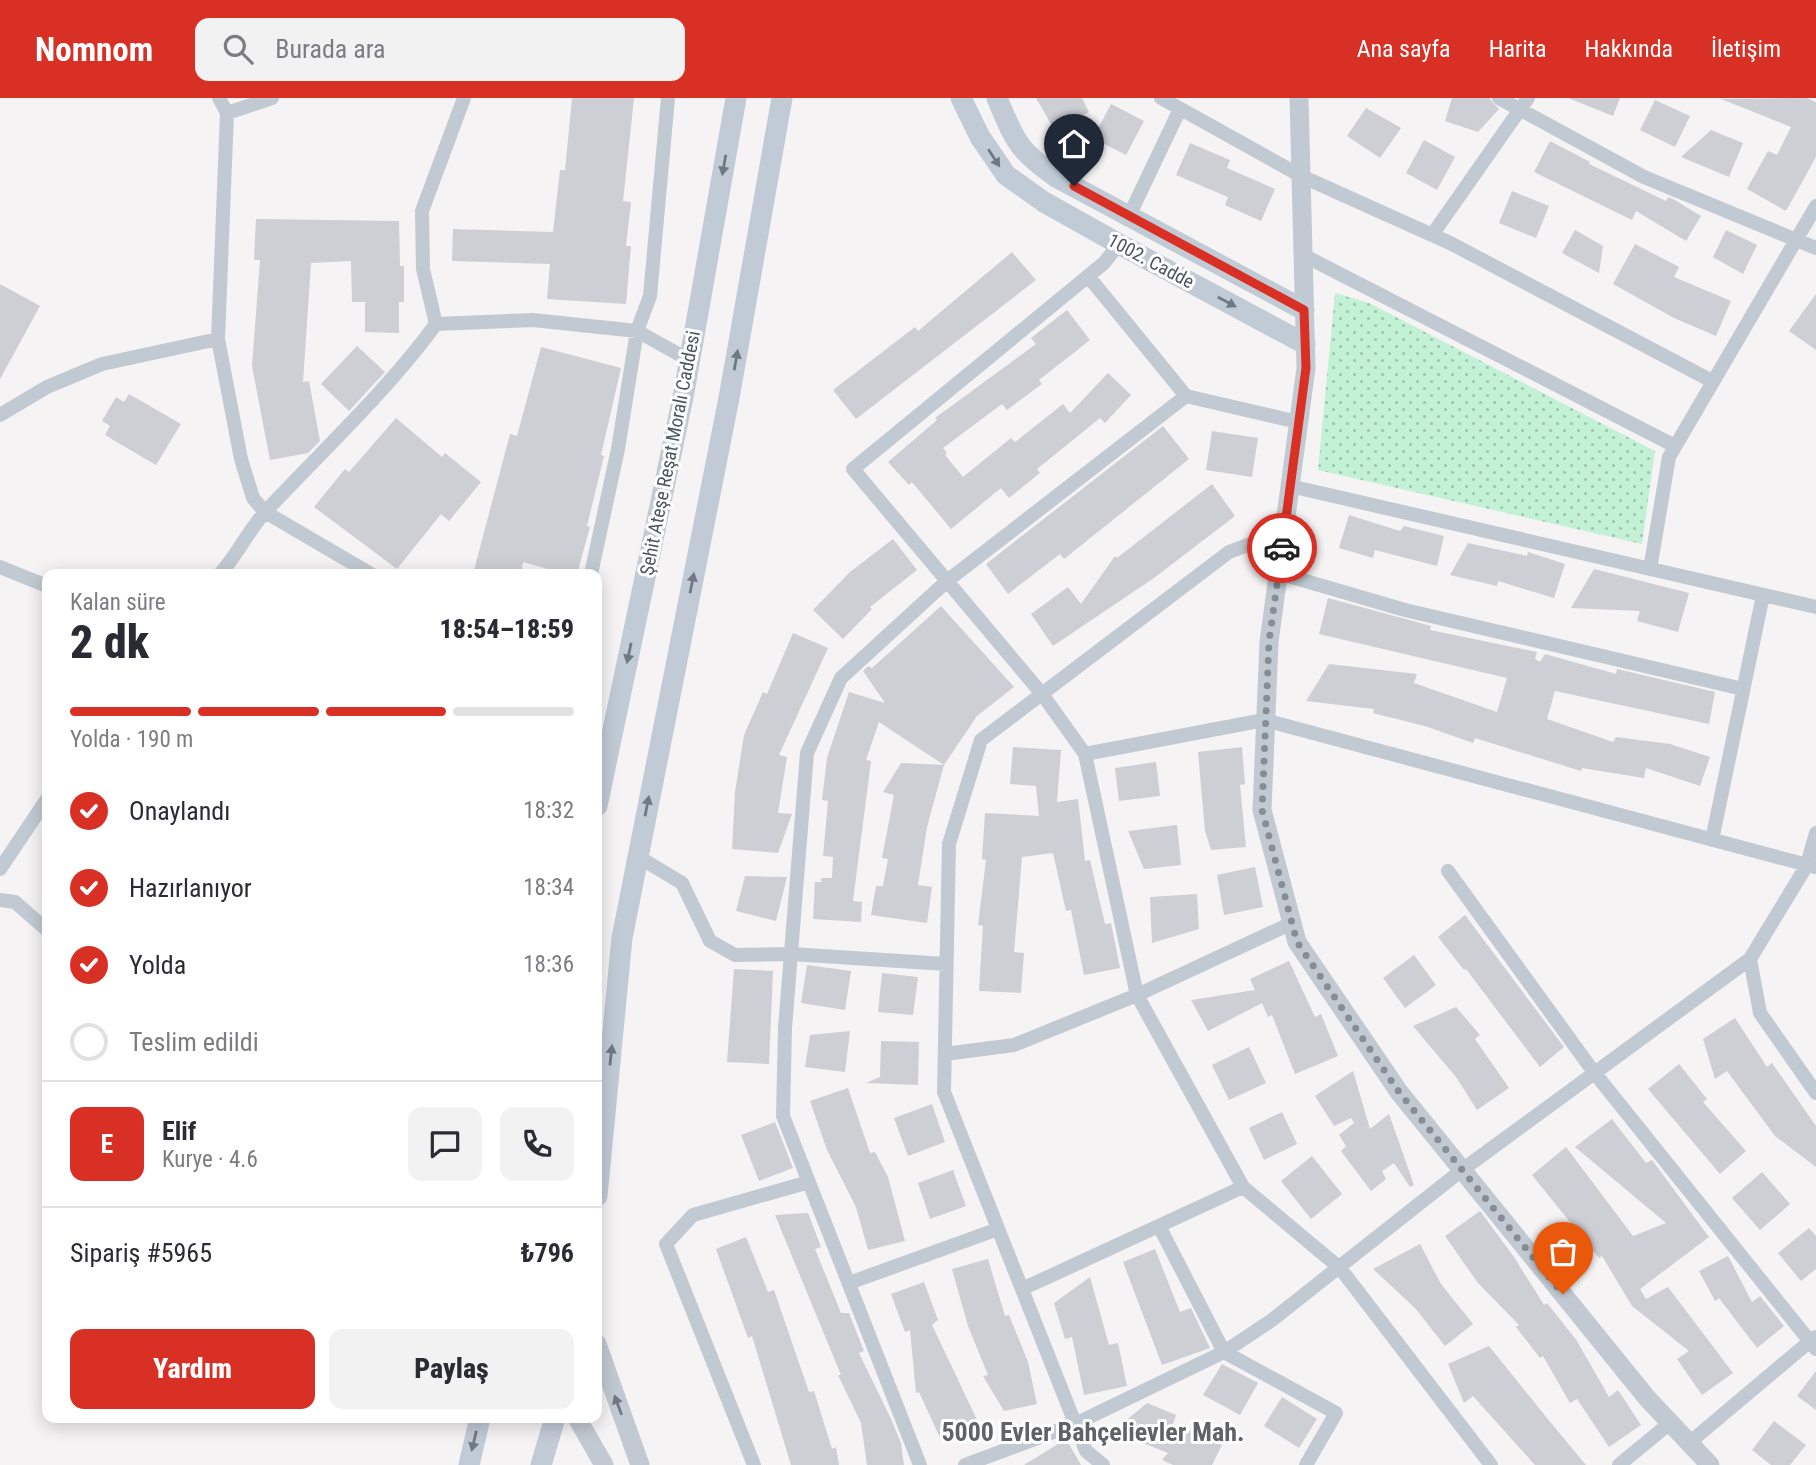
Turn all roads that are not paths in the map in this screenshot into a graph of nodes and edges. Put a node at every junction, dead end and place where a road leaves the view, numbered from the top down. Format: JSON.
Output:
{"nodes":[{"id":1,"x":219,"y":98,"type":"edge"},
{"id":2,"x":272,"y":98,"type":"edge"},
{"id":3,"x":464,"y":98,"type":"edge"},
{"id":4,"x":668,"y":98,"type":"edge"},
{"id":5,"x":736,"y":98,"type":"edge"},
{"id":6,"x":782,"y":98,"type":"edge"},
{"id":7,"x":961,"y":98,"type":"edge"},
{"id":8,"x":997,"y":98,"type":"edge"},
{"id":9,"x":1161,"y":98,"type":"edge"},
{"id":10,"x":1299,"y":98,"type":"edge"},
{"id":11,"x":1499,"y":98,"type":"edge"},
{"id":12,"x":1524,"y":104,"type":"edge"},
{"id":13,"x":1180,"y":109,"type":"junction"},
{"id":14,"x":227,"y":113,"type":"junction"},
{"id":15,"x":1301,"y":176,"type":"junction"},
{"id":16,"x":1816,"y":206,"type":"edge"},
{"id":17,"x":1130,"y":214,"type":"junction"},
{"id":18,"x":1433,"y":235,"type":"junction"},
{"id":19,"x":1796,"y":237,"type":"junction"},
{"id":20,"x":1118,"y":244,"type":"junction"},
{"id":21,"x":1816,"y":248,"type":"edge"},
{"id":22,"x":1303,"y":255,"type":"junction"},
{"id":23,"x":1088,"y":276,"type":"junction"},
{"id":24,"x":1304,"y":310,"type":"junction"},
{"id":25,"x":436,"y":324,"type":"junction"},
{"id":26,"x":637,"y":331,"type":"junction"},
{"id":27,"x":218,"y":339,"type":"junction"},
{"id":28,"x":1305,"y":344,"type":"junction"},
{"id":29,"x":690,"y":360,"type":"junction"},
{"id":30,"x":1712,"y":381,"type":"junction"},
{"id":31,"x":1186,"y":396,"type":"junction"},
{"id":32,"x":0,"y":415,"type":"edge"},
{"id":33,"x":1298,"y":422,"type":"junction"},
{"id":34,"x":1675,"y":446,"type":"junction"},
{"id":35,"x":1290,"y":486,"type":"junction"},
{"id":36,"x":265,"y":512,"type":"junction"},
{"id":37,"x":1284,"y":531,"type":"junction"},
{"id":38,"x":0,"y":567,"type":"edge"},
{"id":39,"x":224,"y":569,"type":"edge"},
{"id":40,"x":362,"y":569,"type":"edge"},
{"id":41,"x":592,"y":569,"type":"edge"},
{"id":42,"x":1650,"y":569,"type":"junction"},
{"id":43,"x":1278,"y":573,"type":"junction"},
{"id":44,"x":947,"y":581,"type":"junction"},
{"id":45,"x":42,"y":584,"type":"edge"},
{"id":46,"x":1763,"y":595,"type":"junction"},
{"id":47,"x":1816,"y":607,"type":"edge"},
{"id":48,"x":1743,"y":689,"type":"junction"},
{"id":49,"x":1042,"y":694,"type":"junction"},
{"id":50,"x":1264,"y":720,"type":"junction"},
{"id":51,"x":1085,"y":754,"type":"junction"},
{"id":52,"x":602,"y":783,"type":"edge"},
{"id":53,"x":42,"y":806,"type":"edge"},
{"id":54,"x":1816,"y":833,"type":"edge"},
{"id":55,"x":1712,"y":840,"type":"junction"},
{"id":56,"x":637,"y":856,"type":"junction"},
{"id":57,"x":1811,"y":866,"type":"edge"},
{"id":58,"x":0,"y":869,"type":"edge"},
{"id":59,"x":1448,"y":871,"type":"dead end"},
{"id":60,"x":0,"y":900,"type":"edge"},
{"id":61,"x":1292,"y":923,"type":"junction"},
{"id":62,"x":42,"y":926,"type":"edge"},
{"id":63,"x":791,"y":954,"type":"junction"},
{"id":64,"x":1750,"y":959,"type":"junction"},
{"id":65,"x":946,"y":964,"type":"junction"},
{"id":66,"x":1137,"y":995,"type":"junction"},
{"id":67,"x":944,"y":1054,"type":"junction"},
{"id":68,"x":1594,"y":1071,"type":"junction"},
{"id":69,"x":1816,"y":1093,"type":"edge"},
{"id":70,"x":602,"y":1144,"type":"edge"},
{"id":71,"x":1462,"y":1170,"type":"junction"},
{"id":72,"x":809,"y":1182,"type":"junction"},
{"id":73,"x":1242,"y":1187,"type":"junction"},
{"id":74,"x":1159,"y":1226,"type":"junction"},
{"id":75,"x":998,"y":1229,"type":"junction"},
{"id":76,"x":1340,"y":1268,"type":"junction"},
{"id":77,"x":849,"y":1283,"type":"junction"},
{"id":78,"x":1022,"y":1289,"type":"junction"},
{"id":79,"x":1814,"y":1342,"type":"edge"},
{"id":80,"x":1224,"y":1352,"type":"junction"},
{"id":81,"x":602,"y":1358,"type":"edge"},
{"id":82,"x":479,"y":1423,"type":"edge"},
{"id":83,"x":554,"y":1423,"type":"edge"},
{"id":84,"x":580,"y":1423,"type":"edge"},
{"id":85,"x":1670,"y":1423,"type":"junction"},
{"id":86,"x":1075,"y":1424,"type":"junction"},
{"id":87,"x":1689,"y":1443,"type":"junction"},
{"id":88,"x":469,"y":1465,"type":"edge"},
{"id":89,"x":541,"y":1465,"type":"edge"},
{"id":90,"x":604,"y":1465,"type":"edge"},
{"id":91,"x":640,"y":1465,"type":"edge"},
{"id":92,"x":754,"y":1465,"type":"edge"},
{"id":93,"x":920,"y":1465,"type":"edge"},
{"id":94,"x":965,"y":1465,"type":"edge"},
{"id":95,"x":1103,"y":1465,"type":"edge"},
{"id":96,"x":1306,"y":1465,"type":"edge"},
{"id":97,"x":1492,"y":1465,"type":"edge"},
{"id":98,"x":1619,"y":1465,"type":"edge"},
{"id":99,"x":1710,"y":1465,"type":"edge"}],
"edges":[{"from":1,"to":14,"type":"street"},
{"from":2,"to":14,"type":"street"},
{"from":3,"to":25,"type":"street"},
{"from":4,"to":26,"type":"street"},
{"from":5,"to":29,"type":"main road","name":"Şehit Ateşe Reşat Moralı Caddesi","one_way":true},
{"from":56,"to":6,"type":"main road","one_way":true},
{"from":7,"to":20,"type":"main road","name":"1002. Cadde","one_way":true},
{"from":8,"to":17,"type":"main road","name":"1002. Cadde"},
{"from":9,"to":13,"type":"street"},
{"from":10,"to":15,"type":"street"},
{"from":11,"to":12,"type":"street"},
{"from":12,"to":18,"type":"street"},
{"from":12,"to":19,"type":"street"},
{"from":13,"to":15,"type":"street"},
{"from":13,"to":17,"type":"street"},
{"from":14,"to":27,"type":"street"},
{"from":15,"to":18,"type":"street"},
{"from":15,"to":22,"type":"street"},
{"from":16,"to":19,"type":"street"},
{"from":17,"to":20,"type":"main road"},
{"from":17,"to":24,"type":"main road","name":"1002. Cadde"},
{"from":18,"to":30,"type":"street"},
{"from":19,"to":21,"type":"street"},
{"from":19,"to":30,"type":"street"},
{"from":20,"to":23,"type":"street"},
{"from":20,"to":28,"type":"main road","name":"1002. Cadde","one_way":true},
{"from":22,"to":24,"type":"street"},
{"from":22,"to":34,"type":"street"},
{"from":23,"to":31,"type":"street"},
{"from":23,"to":44,"type":"street"},
{"from":24,"to":28,"type":"street"},
{"from":25,"to":26,"type":"street"},
{"from":25,"to":36,"type":"street"},
{"from":26,"to":29,"type":"street"},
{"from":26,"to":41,"type":"street"},
{"from":27,"to":32,"type":"street"},
{"from":27,"to":36,"type":"street"},
{"from":28,"to":33,"type":"street"},
{"from":29,"to":52,"type":"main road","name":"Şehit Ateşe Reşat Moralı Caddesi","one_way":true},
{"from":30,"to":34,"type":"street"},
{"from":31,"to":33,"type":"street"},
{"from":31,"to":44,"type":"street"},
{"from":33,"to":35,"type":"street"},
{"from":34,"to":42,"type":"street"},
{"from":35,"to":37,"type":"street"},
{"from":35,"to":42,"type":"street"},
{"from":36,"to":39,"type":"street"},
{"from":36,"to":40,"type":"street"},
{"from":37,"to":43,"type":"street"},
{"from":37,"to":49,"type":"street"},
{"from":38,"to":45,"type":"street"},
{"from":42,"to":46,"type":"street"},
{"from":43,"to":48,"type":"street"},
{"from":43,"to":50,"type":"street"},
{"from":44,"to":49,"type":"street"},
{"from":44,"to":63,"type":"street"},
{"from":46,"to":47,"type":"street"},
{"from":46,"to":48,"type":"street"},
{"from":48,"to":55,"type":"street"},
{"from":49,"to":51,"type":"street"},
{"from":49,"to":65,"type":"street"},
{"from":50,"to":51,"type":"street"},
{"from":50,"to":55,"type":"street"},
{"from":50,"to":61,"type":"street"},
{"from":51,"to":66,"type":"street"},
{"from":53,"to":58,"type":"street"},
{"from":54,"to":57,"type":"street"},
{"from":55,"to":57,"type":"street"},
{"from":56,"to":63,"type":"street"},
{"from":70,"to":56,"type":"main road","one_way":true},
{"from":57,"to":64,"type":"street"},
{"from":59,"to":68,"type":"street"},
{"from":60,"to":62,"type":"street"},
{"from":61,"to":66,"type":"street"},
{"from":61,"to":71,"type":"street"},
{"from":63,"to":65,"type":"street"},
{"from":63,"to":72,"type":"street"},
{"from":64,"to":68,"type":"street"},
{"from":64,"to":69,"type":"street"},
{"from":65,"to":67,"type":"street"},
{"from":66,"to":67,"type":"street"},
{"from":66,"to":73,"type":"street"},
{"from":67,"to":75,"type":"street"},
{"from":68,"to":71,"type":"street"},
{"from":68,"to":79,"type":"street"},
{"from":71,"to":76,"type":"street"},
{"from":71,"to":85,"type":"street"},
{"from":72,"to":77,"type":"street"},
{"from":72,"to":92,"type":"street"},
{"from":73,"to":74,"type":"street"},
{"from":73,"to":76,"type":"street"},
{"from":74,"to":78,"type":"street"},
{"from":74,"to":80,"type":"street"},
{"from":75,"to":77,"type":"street"},
{"from":75,"to":78,"type":"street"},
{"from":76,"to":80,"type":"street"},
{"from":76,"to":97,"type":"street"},
{"from":77,"to":93,"type":"street"},
{"from":78,"to":86,"type":"street"},
{"from":79,"to":87,"type":"street"},
{"from":80,"to":86,"type":"street"},
{"from":80,"to":96,"type":"street"},
{"from":91,"to":81,"type":"street","one_way":true},
{"from":82,"to":88,"type":"main road","one_way":true},
{"from":83,"to":89,"type":"main road"},
{"from":84,"to":90,"type":"street"},
{"from":85,"to":87,"type":"street"},
{"from":85,"to":98,"type":"street"},
{"from":86,"to":94,"type":"street"},
{"from":86,"to":95,"type":"street"},
{"from":87,"to":99,"type":"street"}]}
